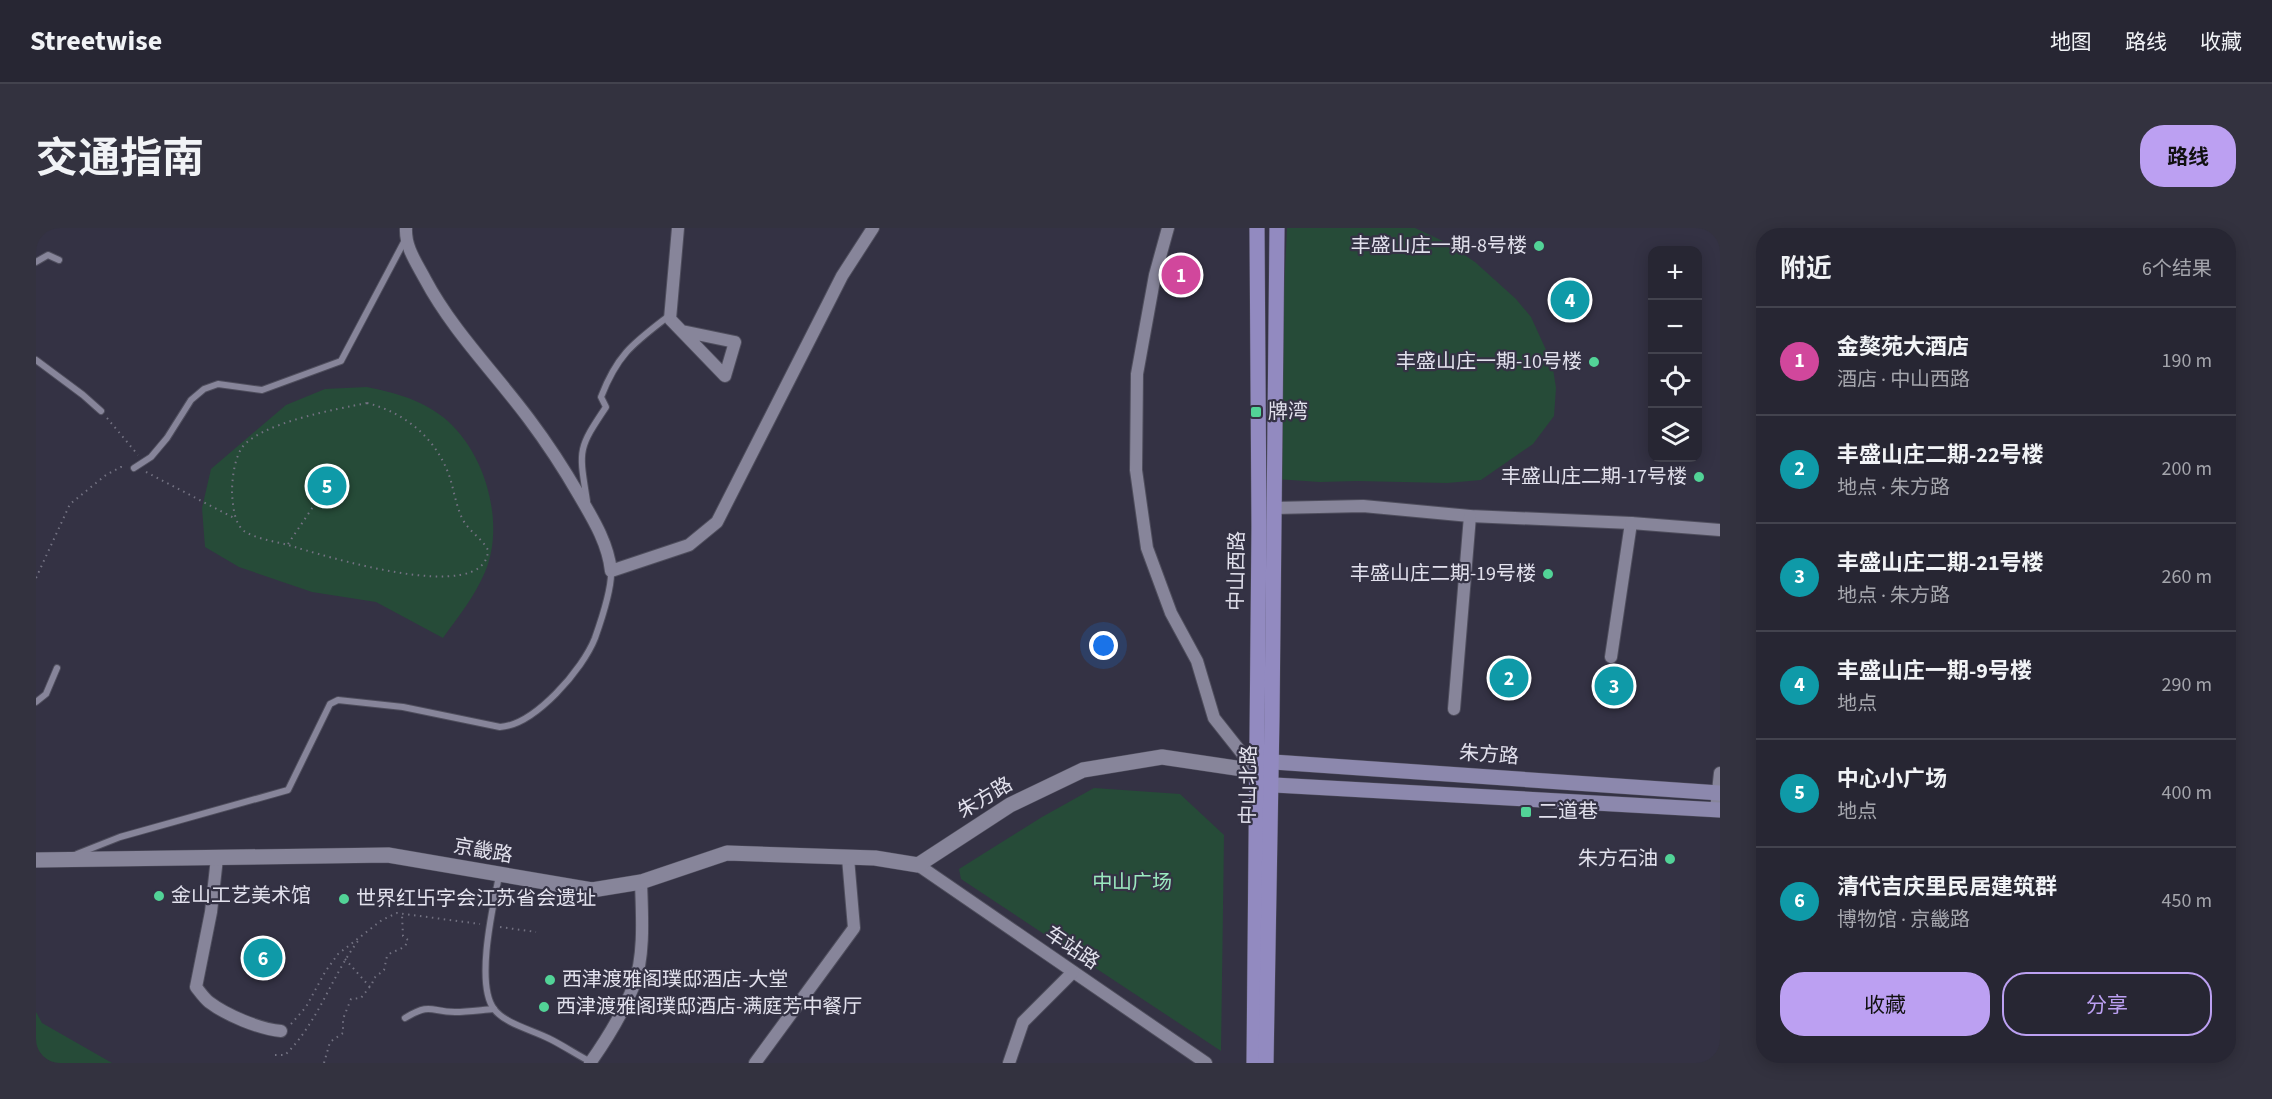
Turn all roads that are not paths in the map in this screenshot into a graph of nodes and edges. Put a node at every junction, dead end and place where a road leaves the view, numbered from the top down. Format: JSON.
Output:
{"nodes":[{"id":1,"x":678,"y":228,"type":"edge"},
{"id":2,"x":873,"y":228,"type":"edge"},
{"id":3,"x":1168,"y":228,"type":"edge"},
{"id":4,"x":1257,"y":228,"type":"edge"},
{"id":5,"x":1277,"y":228,"type":"edge"},
{"id":6,"x":406,"y":234,"type":"edge"},
{"id":7,"x":58,"y":260,"type":"dead end"},
{"id":8,"x":36,"y":262,"type":"edge"},
{"id":9,"x":670,"y":315,"type":"junction"},
{"id":10,"x":682,"y":331,"type":"junction"},
{"id":11,"x":36,"y":360,"type":"edge"},
{"id":12,"x":101,"y":411,"type":"road end"},
{"id":13,"x":134,"y":468,"type":"road end"},
{"id":14,"x":1274,"y":508,"type":"junction"},
{"id":15,"x":588,"y":511,"type":"junction"},
{"id":16,"x":1470,"y":516,"type":"junction"},
{"id":17,"x":1631,"y":523,"type":"junction"},
{"id":18,"x":1720,"y":530,"type":"edge"},
{"id":19,"x":611,"y":571,"type":"junction"},
{"id":20,"x":1611,"y":657,"type":"dead end"},
{"id":21,"x":57,"y":668,"type":"dead end"},
{"id":22,"x":36,"y":702,"type":"edge"},
{"id":23,"x":1455,"y":709,"type":"dead end"},
{"id":24,"x":1261,"y":772,"type":"junction"},
{"id":25,"x":1720,"y":773,"type":"edge"},
{"id":26,"x":1719,"y":793,"type":"edge"},
{"id":27,"x":1718,"y":810,"type":"edge"},
{"id":28,"x":218,"y":858,"type":"junction"},
{"id":29,"x":848,"y":858,"type":"junction"},
{"id":30,"x":36,"y":860,"type":"edge"},
{"id":31,"x":63,"y":860,"type":"junction"},
{"id":32,"x":918,"y":865,"type":"junction"},
{"id":33,"x":500,"y":876,"type":"junction"},
{"id":34,"x":641,"y":882,"type":"junction"},
{"id":35,"x":1073,"y":972,"type":"junction"},
{"id":36,"x":494,"y":1009,"type":"junction"},
{"id":37,"x":405,"y":1018,"type":"dead end"},
{"id":38,"x":281,"y":1031,"type":"road end"},
{"id":39,"x":590,"y":1063,"type":"edge"},
{"id":40,"x":755,"y":1063,"type":"edge"},
{"id":41,"x":1009,"y":1063,"type":"edge"},
{"id":42,"x":1206,"y":1063,"type":"edge"},
{"id":43,"x":1254,"y":1063,"type":"edge"},
{"id":44,"x":1266,"y":1063,"type":"edge"}],
"edges":[{"from":1,"to":9,"type":"street"},
{"from":2,"to":19,"type":"street"},
{"from":3,"to":24,"type":"street"},
{"from":4,"to":24,"type":"main road","name":"中山西路"},
{"from":5,"to":14,"type":"main road"},
{"from":6,"to":13,"type":"lane"},
{"from":6,"to":15,"type":"street"},
{"from":7,"to":8,"type":"lane"},
{"from":9,"to":10,"type":"street"},
{"from":9,"to":15,"type":"lane"},
{"from":10,"to":10,"type":"street"},
{"from":11,"to":12,"type":"lane"},
{"from":14,"to":16,"type":"street"},
{"from":14,"to":24,"type":"main road","name":"中山北路"},
{"from":15,"to":19,"type":"street"},
{"from":16,"to":17,"type":"street"},
{"from":16,"to":23,"type":"street"},
{"from":17,"to":18,"type":"street"},
{"from":17,"to":20,"type":"street"},
{"from":19,"to":31,"type":"lane"},
{"from":21,"to":22,"type":"lane"},
{"from":24,"to":26,"type":"main road","name":"朱方路"},
{"from":24,"to":27,"type":"main road","name":"朱方路"},
{"from":24,"to":32,"type":"street","name":"朱方路"},
{"from":24,"to":43,"type":"main road","name":"中山西路"},
{"from":24,"to":44,"type":"main road","name":"中山北路"},
{"from":25,"to":26,"type":"street"},
{"from":26,"to":27,"type":"street"},
{"from":28,"to":31,"type":"street","name":"京畿路"},
{"from":28,"to":33,"type":"street","name":"京畿路"},
{"from":28,"to":38,"type":"street"},
{"from":29,"to":32,"type":"street","name":"京畿路"},
{"from":29,"to":34,"type":"street","name":"京畿路"},
{"from":29,"to":40,"type":"street"},
{"from":30,"to":31,"type":"street","name":"京畿路"},
{"from":32,"to":35,"type":"street","name":"车站路"},
{"from":33,"to":34,"type":"street","name":"京畿路"},
{"from":33,"to":36,"type":"lane"},
{"from":34,"to":39,"type":"street"},
{"from":35,"to":41,"type":"street"},
{"from":35,"to":42,"type":"street","name":"车站路"},
{"from":36,"to":37,"type":"lane"},
{"from":36,"to":39,"type":"lane"}]}
